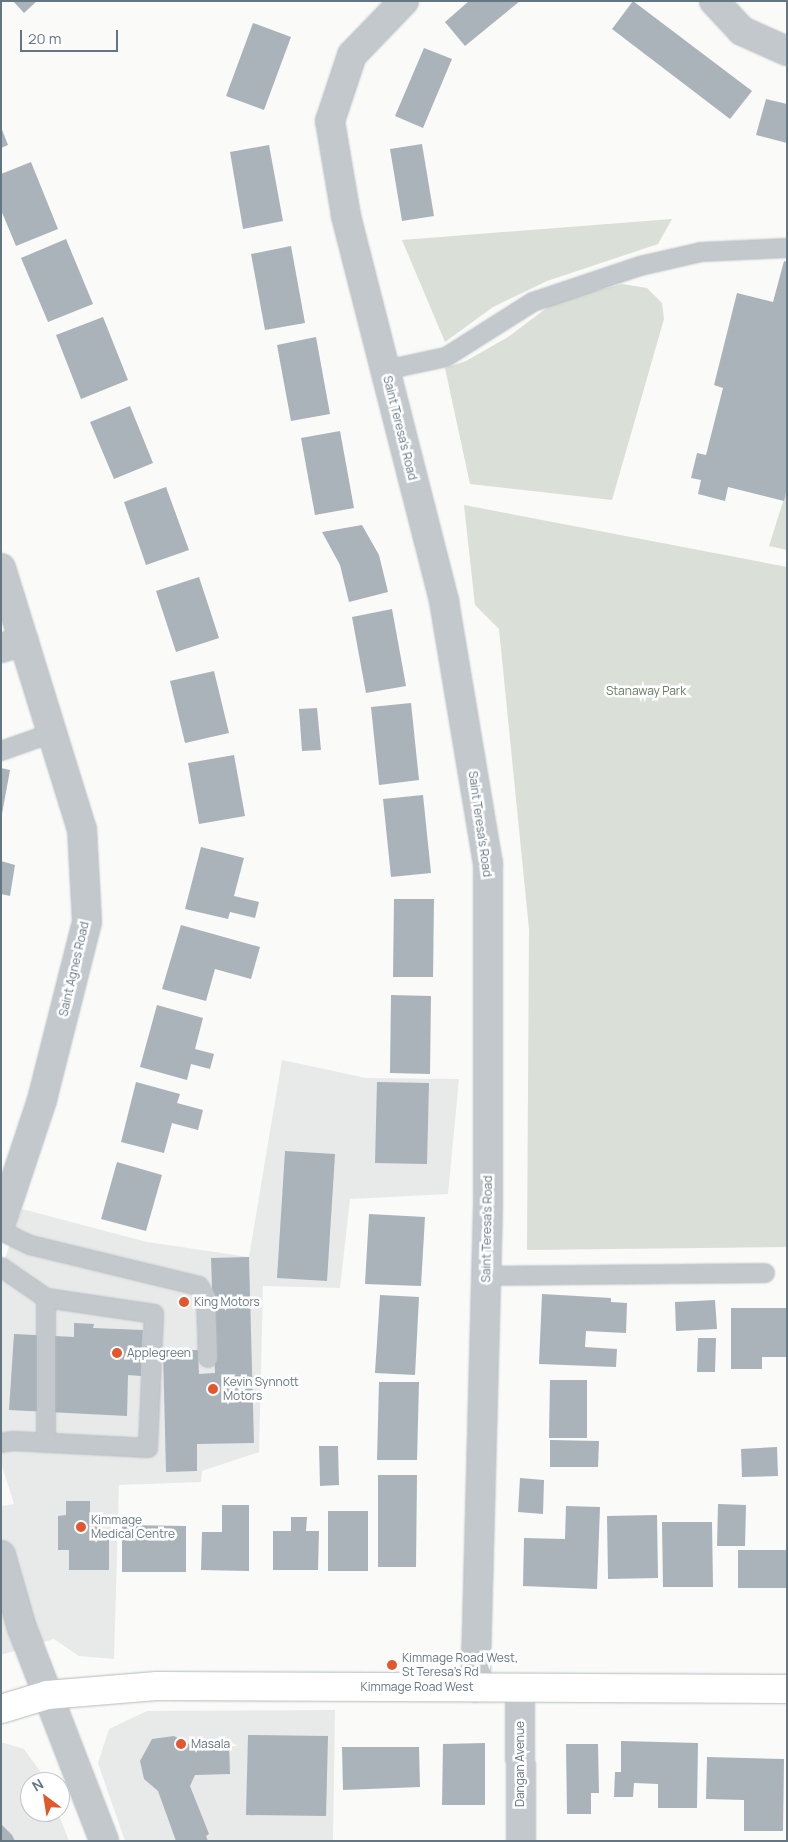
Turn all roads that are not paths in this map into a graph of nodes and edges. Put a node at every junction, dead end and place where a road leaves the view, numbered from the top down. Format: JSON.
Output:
{"nodes":[{"id":1,"x":404,"y":1,"type":"edge"},
{"id":2,"x":714,"y":1,"type":"edge"},
{"id":3,"x":787,"y":51,"type":"edge"},
{"id":4,"x":787,"y":248,"type":"edge"},
{"id":5,"x":385,"y":370,"type":"junction"},
{"id":6,"x":1,"y":568,"type":"edge"},
{"id":7,"x":13,"y":644,"type":"edge"},
{"id":8,"x":52,"y":733,"type":"junction"},
{"id":9,"x":1,"y":750,"type":"edge"},
{"id":10,"x":1,"y":1222,"type":"edge"},
{"id":11,"x":1,"y":1231,"type":"edge"},
{"id":12,"x":1,"y":1267,"type":"edge"},
{"id":13,"x":765,"y":1273,"type":"dead end"},
{"id":14,"x":486,"y":1276,"type":"junction"},
{"id":15,"x":46,"y":1298,"type":"junction"},
{"id":16,"x":208,"y":1358,"type":"dead end"},
{"id":17,"x":1,"y":1443,"type":"edge"},
{"id":18,"x":46,"y":1443,"type":"junction"},
{"id":19,"x":1,"y":1554,"type":"edge"},
{"id":20,"x":475,"y":1688,"type":"junction"},
{"id":21,"x":520,"y":1688,"type":"junction"},
{"id":22,"x":787,"y":1689,"type":"edge"},
{"id":23,"x":47,"y":1695,"type":"junction"},
{"id":24,"x":1,"y":1709,"type":"edge"},
{"id":25,"x":104,"y":1841,"type":"edge"},
{"id":26,"x":521,"y":1841,"type":"edge"}],
"edges":[{"from":1,"to":5,"type":"street","name":"Saint Teresa's Road"},
{"from":2,"to":3,"type":"street"},
{"from":4,"to":5,"type":"lane"},
{"from":5,"to":14,"type":"street","name":"Saint Teresa's Road"},
{"from":6,"to":7,"type":"street","name":"Saint Agnes Road"},
{"from":7,"to":8,"type":"street","name":"Saint Agnes Road"},
{"from":8,"to":9,"type":"lane"},
{"from":8,"to":10,"type":"street","name":"Saint Agnes Road"},
{"from":11,"to":16,"type":"lane"},
{"from":12,"to":15,"type":"lane"},
{"from":13,"to":14,"type":"lane"},
{"from":14,"to":20,"type":"street","name":"Saint Teresa's Road"},
{"from":15,"to":18,"type":"lane"},
{"from":15,"to":18,"type":"lane"},
{"from":17,"to":18,"type":"lane"},
{"from":19,"to":23,"type":"street"},
{"from":20,"to":21,"type":"main road","name":"Kimmage Road West"},
{"from":20,"to":23,"type":"main road","name":"Kimmage Road West"},
{"from":21,"to":22,"type":"main road","name":"Kimmage Road West"},
{"from":21,"to":26,"type":"street","name":"Dangan Avenue"},
{"from":23,"to":24,"type":"main road","name":"Kimmage Road West"},
{"from":23,"to":25,"type":"street"}]}
